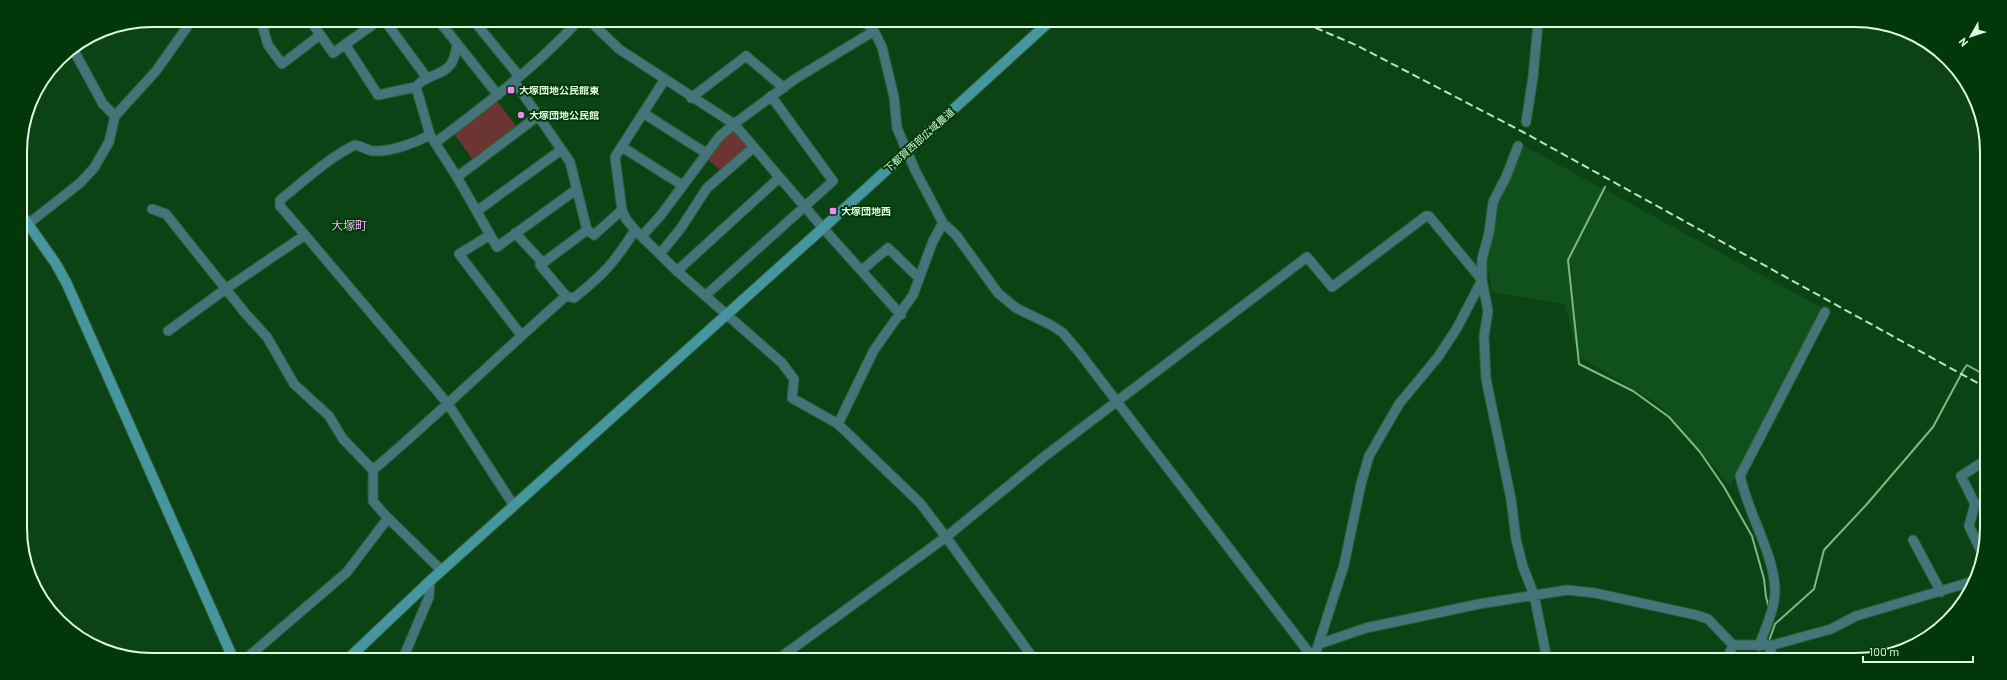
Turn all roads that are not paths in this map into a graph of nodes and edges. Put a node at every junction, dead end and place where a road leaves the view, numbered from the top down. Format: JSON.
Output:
{"nodes":[{"id":1,"x":187,"y":27,"type":"edge"},
{"id":2,"x":263,"y":27,"type":"edge"},
{"id":3,"x":315,"y":27,"type":"edge"},
{"id":4,"x":366,"y":27,"type":"edge"},
{"id":5,"x":389,"y":27,"type":"edge"},
{"id":6,"x":443,"y":27,"type":"edge"},
{"id":7,"x":478,"y":27,"type":"edge"},
{"id":8,"x":573,"y":27,"type":"edge"},
{"id":9,"x":596,"y":27,"type":"edge"},
{"id":10,"x":870,"y":27,"type":"edge"},
{"id":11,"x":1043,"y":27,"type":"edge"},
{"id":12,"x":1538,"y":27,"type":"edge"},
{"id":13,"x":874,"y":31,"type":"junction"},
{"id":14,"x":320,"y":35,"type":"junction"},
{"id":15,"x":345,"y":44,"type":"junction"},
{"id":16,"x":457,"y":45,"type":"junction"},
{"id":17,"x":76,"y":54,"type":"edge"},
{"id":18,"x":427,"y":78,"type":"junction"},
{"id":19,"x":517,"y":79,"type":"junction"},
{"id":20,"x":665,"y":79,"type":"junction"},
{"id":21,"x":416,"y":87,"type":"junction"},
{"id":22,"x":784,"y":88,"type":"junction"},
{"id":23,"x":498,"y":95,"type":"junction"},
{"id":24,"x":771,"y":96,"type":"junction"},
{"id":25,"x":691,"y":98,"type":"junction"},
{"id":26,"x":643,"y":113,"type":"junction"},
{"id":27,"x":115,"y":116,"type":"junction"},
{"id":28,"x":538,"y":116,"type":"junction"},
{"id":29,"x":1526,"y":122,"type":"dead end"},
{"id":30,"x":734,"y":124,"type":"junction"},
{"id":31,"x":430,"y":135,"type":"junction"},
{"id":32,"x":435,"y":143,"type":"junction"},
{"id":33,"x":1518,"y":146,"type":"dead end"},
{"id":34,"x":622,"y":147,"type":"junction"},
{"id":35,"x":754,"y":147,"type":"junction"},
{"id":36,"x":562,"y":150,"type":"junction"},
{"id":37,"x":906,"y":152,"type":"junction"},
{"id":38,"x":706,"y":153,"type":"junction"},
{"id":39,"x":457,"y":177,"type":"junction"},
{"id":40,"x":779,"y":178,"type":"junction"},
{"id":41,"x":682,"y":185,"type":"junction"},
{"id":42,"x":577,"y":189,"type":"junction"},
{"id":43,"x":804,"y":206,"type":"junction"},
{"id":44,"x":152,"y":209,"type":"dead end"},
{"id":45,"x":622,"y":210,"type":"junction"},
{"id":46,"x":476,"y":211,"type":"junction"},
{"id":47,"x":943,"y":223,"type":"junction"},
{"id":48,"x":28,"y":224,"type":"joint"},
{"id":49,"x":823,"y":228,"type":"junction"},
{"id":50,"x":587,"y":230,"type":"junction"},
{"id":51,"x":515,"y":233,"type":"junction"},
{"id":52,"x":639,"y":233,"type":"junction"},
{"id":53,"x":305,"y":235,"type":"junction"},
{"id":54,"x":490,"y":235,"type":"junction"},
{"id":55,"x":660,"y":254,"type":"junction"},
{"id":56,"x":543,"y":262,"type":"junction"},
{"id":57,"x":862,"y":270,"type":"junction"},
{"id":58,"x":677,"y":271,"type":"junction"},
{"id":59,"x":918,"y":278,"type":"junction"},
{"id":60,"x":1482,"y":280,"type":"junction"},
{"id":61,"x":227,"y":288,"type":"junction"},
{"id":62,"x":566,"y":296,"type":"junction"},
{"id":63,"x":705,"y":296,"type":"junction"},
{"id":64,"x":1825,"y":312,"type":"dead end"},
{"id":65,"x":726,"y":315,"type":"junction"},
{"id":66,"x":901,"y":315,"type":"junction"},
{"id":67,"x":168,"y":331,"type":"dead end"},
{"id":68,"x":521,"y":334,"type":"junction"},
{"id":69,"x":1116,"y":400,"type":"junction"},
{"id":70,"x":448,"y":404,"type":"junction"},
{"id":71,"x":838,"y":424,"type":"junction"},
{"id":72,"x":1980,"y":464,"type":"edge"},
{"id":73,"x":373,"y":470,"type":"junction"},
{"id":74,"x":514,"y":506,"type":"junction"},
{"id":75,"x":388,"y":518,"type":"junction"},
{"id":76,"x":946,"y":536,"type":"junction"},
{"id":77,"x":1913,"y":540,"type":"dead end"},
{"id":78,"x":1979,"y":546,"type":"edge"},
{"id":79,"x":442,"y":571,"type":"junction"},
{"id":80,"x":430,"y":581,"type":"junction"},
{"id":81,"x":1966,"y":584,"type":"edge"},
{"id":82,"x":1941,"y":592,"type":"junction"},
{"id":83,"x":1534,"y":595,"type":"junction"},
{"id":84,"x":1319,"y":644,"type":"junction"},
{"id":85,"x":1733,"y":645,"type":"junction"},
{"id":86,"x":1773,"y":645,"type":"junction"},
{"id":87,"x":1759,"y":646,"type":"junction"},
{"id":88,"x":231,"y":653,"type":"edge"},
{"id":89,"x":252,"y":653,"type":"edge"},
{"id":90,"x":353,"y":653,"type":"edge"},
{"id":91,"x":405,"y":653,"type":"edge"},
{"id":92,"x":786,"y":653,"type":"edge"},
{"id":93,"x":1029,"y":653,"type":"edge"},
{"id":94,"x":1309,"y":653,"type":"edge"},
{"id":95,"x":1315,"y":653,"type":"edge"},
{"id":96,"x":1546,"y":653,"type":"edge"},
{"id":97,"x":1730,"y":653,"type":"edge"},
{"id":98,"x":1770,"y":653,"type":"edge"}],
"edges":[{"from":1,"to":27,"type":"street"},
{"from":2,"to":14,"type":"street"},
{"from":3,"to":14,"type":"street"},
{"from":4,"to":15,"type":"street"},
{"from":5,"to":18,"type":"street"},
{"from":6,"to":16,"type":"street"},
{"from":7,"to":19,"type":"street"},
{"from":8,"to":19,"type":"street"},
{"from":9,"to":20,"type":"street"},
{"from":10,"to":13,"type":"street"},
{"from":11,"to":37,"type":"street","name":"下都賀西部広域農道"},
{"from":12,"to":29,"type":"street"},
{"from":13,"to":22,"type":"street"},
{"from":13,"to":37,"type":"street"},
{"from":14,"to":15,"type":"street"},
{"from":15,"to":21,"type":"street"},
{"from":16,"to":18,"type":"street"},
{"from":16,"to":23,"type":"street"},
{"from":17,"to":27,"type":"street"},
{"from":18,"to":21,"type":"street"},
{"from":19,"to":23,"type":"street"},
{"from":19,"to":28,"type":"street"},
{"from":20,"to":25,"type":"street"},
{"from":20,"to":26,"type":"street"},
{"from":21,"to":31,"type":"street"},
{"from":22,"to":24,"type":"street"},
{"from":22,"to":25,"type":"street"},
{"from":23,"to":32,"type":"street"},
{"from":24,"to":30,"type":"street"},
{"from":24,"to":43,"type":"street"},
{"from":25,"to":30,"type":"street"},
{"from":26,"to":34,"type":"street"},
{"from":26,"to":38,"type":"street"},
{"from":27,"to":48,"type":"street"},
{"from":28,"to":36,"type":"street"},
{"from":28,"to":39,"type":"street"},
{"from":30,"to":35,"type":"street"},
{"from":30,"to":38,"type":"street"},
{"from":31,"to":32,"type":"street"},
{"from":31,"to":53,"type":"street"},
{"from":32,"to":39,"type":"street"},
{"from":33,"to":60,"type":"street"},
{"from":34,"to":41,"type":"street"},
{"from":34,"to":45,"type":"street"},
{"from":35,"to":40,"type":"street"},
{"from":35,"to":55,"type":"street"},
{"from":36,"to":42,"type":"street"},
{"from":36,"to":46,"type":"street"},
{"from":37,"to":47,"type":"street"},
{"from":37,"to":49,"type":"street","name":"下都賀西部広域農道"},
{"from":38,"to":41,"type":"street"},
{"from":39,"to":46,"type":"street"},
{"from":40,"to":43,"type":"street"},
{"from":40,"to":58,"type":"street"},
{"from":41,"to":52,"type":"street"},
{"from":42,"to":50,"type":"street"},
{"from":42,"to":51,"type":"street"},
{"from":43,"to":49,"type":"street"},
{"from":43,"to":63,"type":"street"},
{"from":44,"to":61,"type":"street"},
{"from":45,"to":50,"type":"street"},
{"from":45,"to":52,"type":"street"},
{"from":46,"to":54,"type":"street"},
{"from":47,"to":59,"type":"street"},
{"from":47,"to":69,"type":"street"},
{"from":48,"to":88,"type":"street"},
{"from":49,"to":57,"type":"street"},
{"from":49,"to":65,"type":"street","name":"下都賀西部広域農道"},
{"from":50,"to":56,"type":"street"},
{"from":51,"to":54,"type":"street"},
{"from":51,"to":56,"type":"street"},
{"from":52,"to":55,"type":"street"},
{"from":52,"to":62,"type":"street"},
{"from":53,"to":61,"type":"street"},
{"from":53,"to":70,"type":"street"},
{"from":54,"to":68,"type":"street"},
{"from":55,"to":58,"type":"street"},
{"from":56,"to":62,"type":"street"},
{"from":57,"to":59,"type":"street"},
{"from":57,"to":66,"type":"street"},
{"from":58,"to":63,"type":"street"},
{"from":59,"to":66,"type":"street"},
{"from":60,"to":69,"type":"street"},
{"from":60,"to":83,"type":"street"},
{"from":60,"to":84,"type":"street"},
{"from":61,"to":67,"type":"street"},
{"from":61,"to":73,"type":"street"},
{"from":62,"to":68,"type":"street"},
{"from":63,"to":65,"type":"street"},
{"from":64,"to":87,"type":"street"},
{"from":65,"to":71,"type":"street"},
{"from":65,"to":74,"type":"street","name":"下都賀西部広域農道"},
{"from":66,"to":71,"type":"street"},
{"from":68,"to":70,"type":"street"},
{"from":69,"to":76,"type":"street"},
{"from":69,"to":94,"type":"street"},
{"from":70,"to":73,"type":"street"},
{"from":70,"to":74,"type":"street"},
{"from":71,"to":76,"type":"street"},
{"from":72,"to":78,"type":"street"},
{"from":73,"to":75,"type":"street"},
{"from":74,"to":79,"type":"street","name":"下都賀西部広域農道"},
{"from":75,"to":79,"type":"street"},
{"from":75,"to":89,"type":"street"},
{"from":76,"to":92,"type":"street"},
{"from":76,"to":93,"type":"street"},
{"from":77,"to":82,"type":"street"},
{"from":79,"to":80,"type":"street","name":"下都賀西部広域農道"},
{"from":80,"to":90,"type":"street","name":"下都賀西部広域農道"},
{"from":80,"to":91,"type":"street"},
{"from":81,"to":82,"type":"street"},
{"from":82,"to":86,"type":"street"},
{"from":83,"to":84,"type":"street"},
{"from":83,"to":85,"type":"street"},
{"from":83,"to":96,"type":"street"},
{"from":84,"to":95,"type":"street"},
{"from":85,"to":87,"type":"street"},
{"from":85,"to":97,"type":"street"},
{"from":86,"to":87,"type":"street"},
{"from":86,"to":98,"type":"street"}]}
